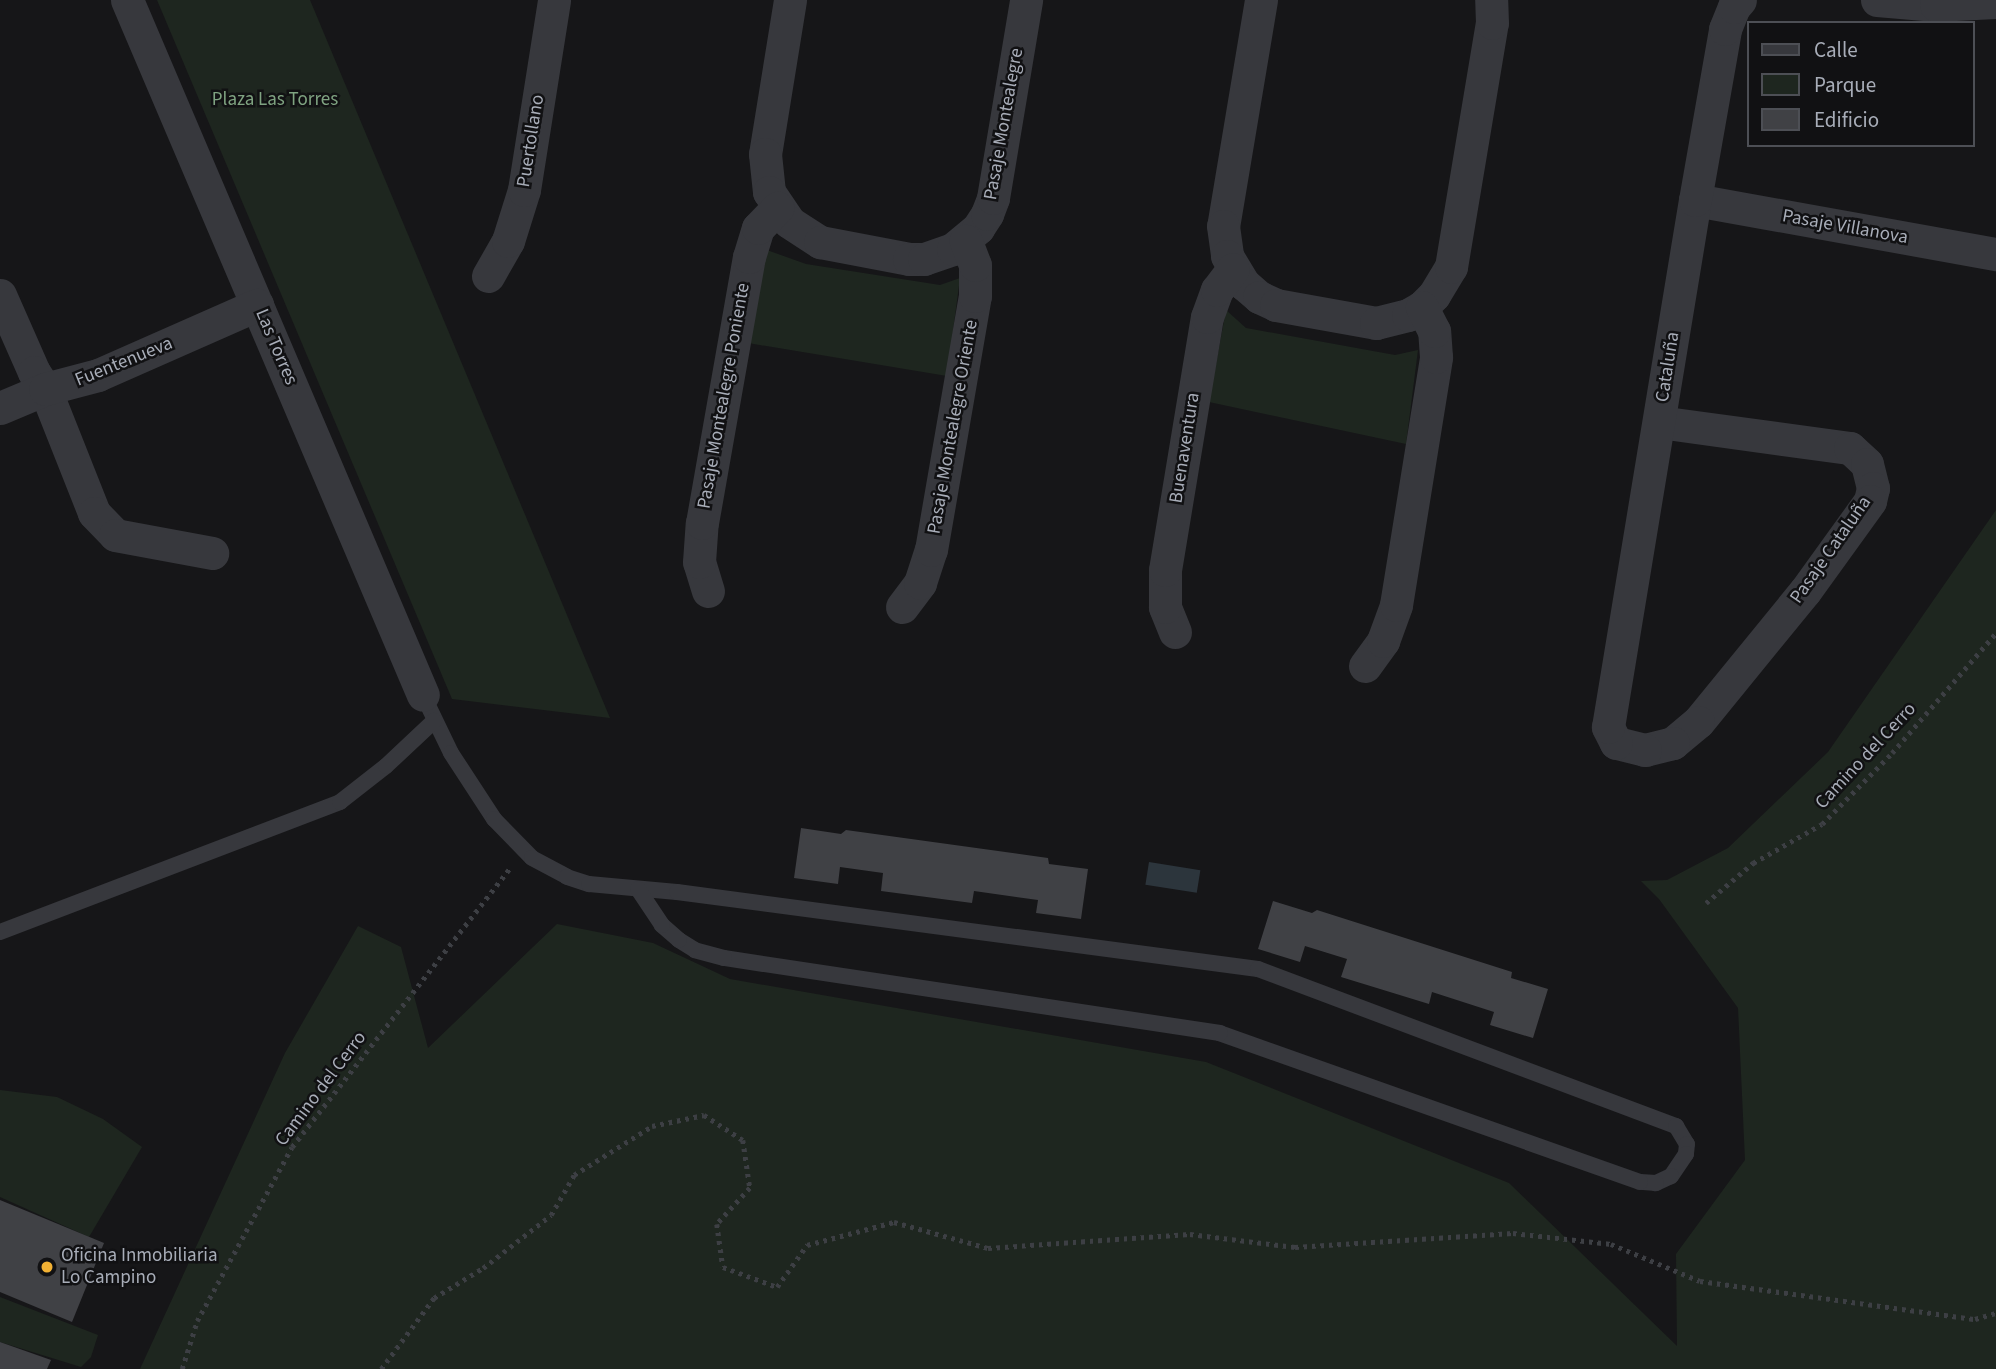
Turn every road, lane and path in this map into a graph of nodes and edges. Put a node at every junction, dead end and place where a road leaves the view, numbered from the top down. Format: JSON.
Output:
{"nodes":[{"id":1,"x":127,"y":0,"type":"edge"},
{"id":2,"x":554,"y":0,"type":"edge"},
{"id":3,"x":790,"y":0,"type":"edge"},
{"id":4,"x":1026,"y":0,"type":"edge"},
{"id":5,"x":1261,"y":0,"type":"edge"},
{"id":6,"x":1491,"y":0,"type":"edge"},
{"id":7,"x":1740,"y":0,"type":"edge"},
{"id":8,"x":1877,"y":0,"type":"edge"},
{"id":9,"x":1996,"y":2,"type":"edge"},
{"id":10,"x":1695,"y":200,"type":"junction"},
{"id":11,"x":777,"y":208,"type":"junction"},
{"id":12,"x":966,"y":241,"type":"junction"},
{"id":13,"x":1996,"y":254,"type":"edge"},
{"id":14,"x":1233,"y":269,"type":"junction"},
{"id":15,"x":488,"y":276,"type":"dead end"},
{"id":16,"x":0,"y":295,"type":"edge"},
{"id":17,"x":257,"y":304,"type":"junction"},
{"id":18,"x":1422,"y":307,"type":"junction"},
{"id":19,"x":45,"y":389,"type":"junction"},
{"id":20,"x":0,"y":408,"type":"edge"},
{"id":21,"x":1659,"y":422,"type":"junction"},
{"id":22,"x":212,"y":553,"type":"dead end"},
{"id":23,"x":708,"y":591,"type":"dead end"},
{"id":24,"x":902,"y":607,"type":"dead end"},
{"id":25,"x":1175,"y":632,"type":"dead end"},
{"id":26,"x":1996,"y":633,"type":"edge"},
{"id":27,"x":1364,"y":666,"type":"dead end"},
{"id":28,"x":429,"y":708,"type":"junction"},
{"id":29,"x":1611,"y":738,"type":"joint"},
{"id":30,"x":523,"y":849,"type":"junction"},
{"id":31,"x":638,"y":889,"type":"junction"},
{"id":32,"x":1706,"y":903,"type":"dead end"},
{"id":33,"x":0,"y":932,"type":"edge"},
{"id":34,"x":1996,"y":1313,"type":"edge"},
{"id":35,"x":182,"y":1369,"type":"edge"},
{"id":36,"x":381,"y":1369,"type":"edge"}],
"edges":[{"from":1,"to":17,"type":"street","name":"Las Torres"},
{"from":2,"to":15,"type":"street","name":"Puertollano"},
{"from":3,"to":11,"type":"street","name":"Pasaje Montealegre"},
{"from":4,"to":12,"type":"street","name":"Pasaje Montealegre"},
{"from":5,"to":14,"type":"street"},
{"from":6,"to":18,"type":"street"},
{"from":7,"to":10,"type":"street","name":"Cataluña"},
{"from":8,"to":9,"type":"street"},
{"from":10,"to":13,"type":"street","name":"Pasaje Villanova"},
{"from":10,"to":21,"type":"street","name":"Cataluña"},
{"from":11,"to":12,"type":"street","name":"Pasaje Montealegre"},
{"from":11,"to":23,"type":"street","name":"Pasaje Montealegre Poniente"},
{"from":12,"to":24,"type":"street","name":"Pasaje Montealegre Oriente"},
{"from":14,"to":18,"type":"street"},
{"from":14,"to":25,"type":"street","name":"Buenaventura"},
{"from":16,"to":19,"type":"street"},
{"from":17,"to":19,"type":"street","name":"Fuentenueva"},
{"from":17,"to":28,"type":"street","name":"Las Torres"},
{"from":18,"to":27,"type":"street"},
{"from":19,"to":20,"type":"street","name":"Fuentenueva"},
{"from":19,"to":22,"type":"street"},
{"from":21,"to":29,"type":"street","name":"Cataluña"},
{"from":21,"to":29,"type":"street","name":"Pasaje Cataluña"},
{"from":26,"to":32,"type":"path","name":"Camino del Cerro"},
{"from":28,"to":30,"type":"lane"},
{"from":28,"to":33,"type":"lane"},
{"from":30,"to":31,"type":"lane"},
{"from":30,"to":35,"type":"path","name":"Camino del Cerro"},
{"from":31,"to":31,"type":"lane"},
{"from":34,"to":36,"type":"path"}]}
